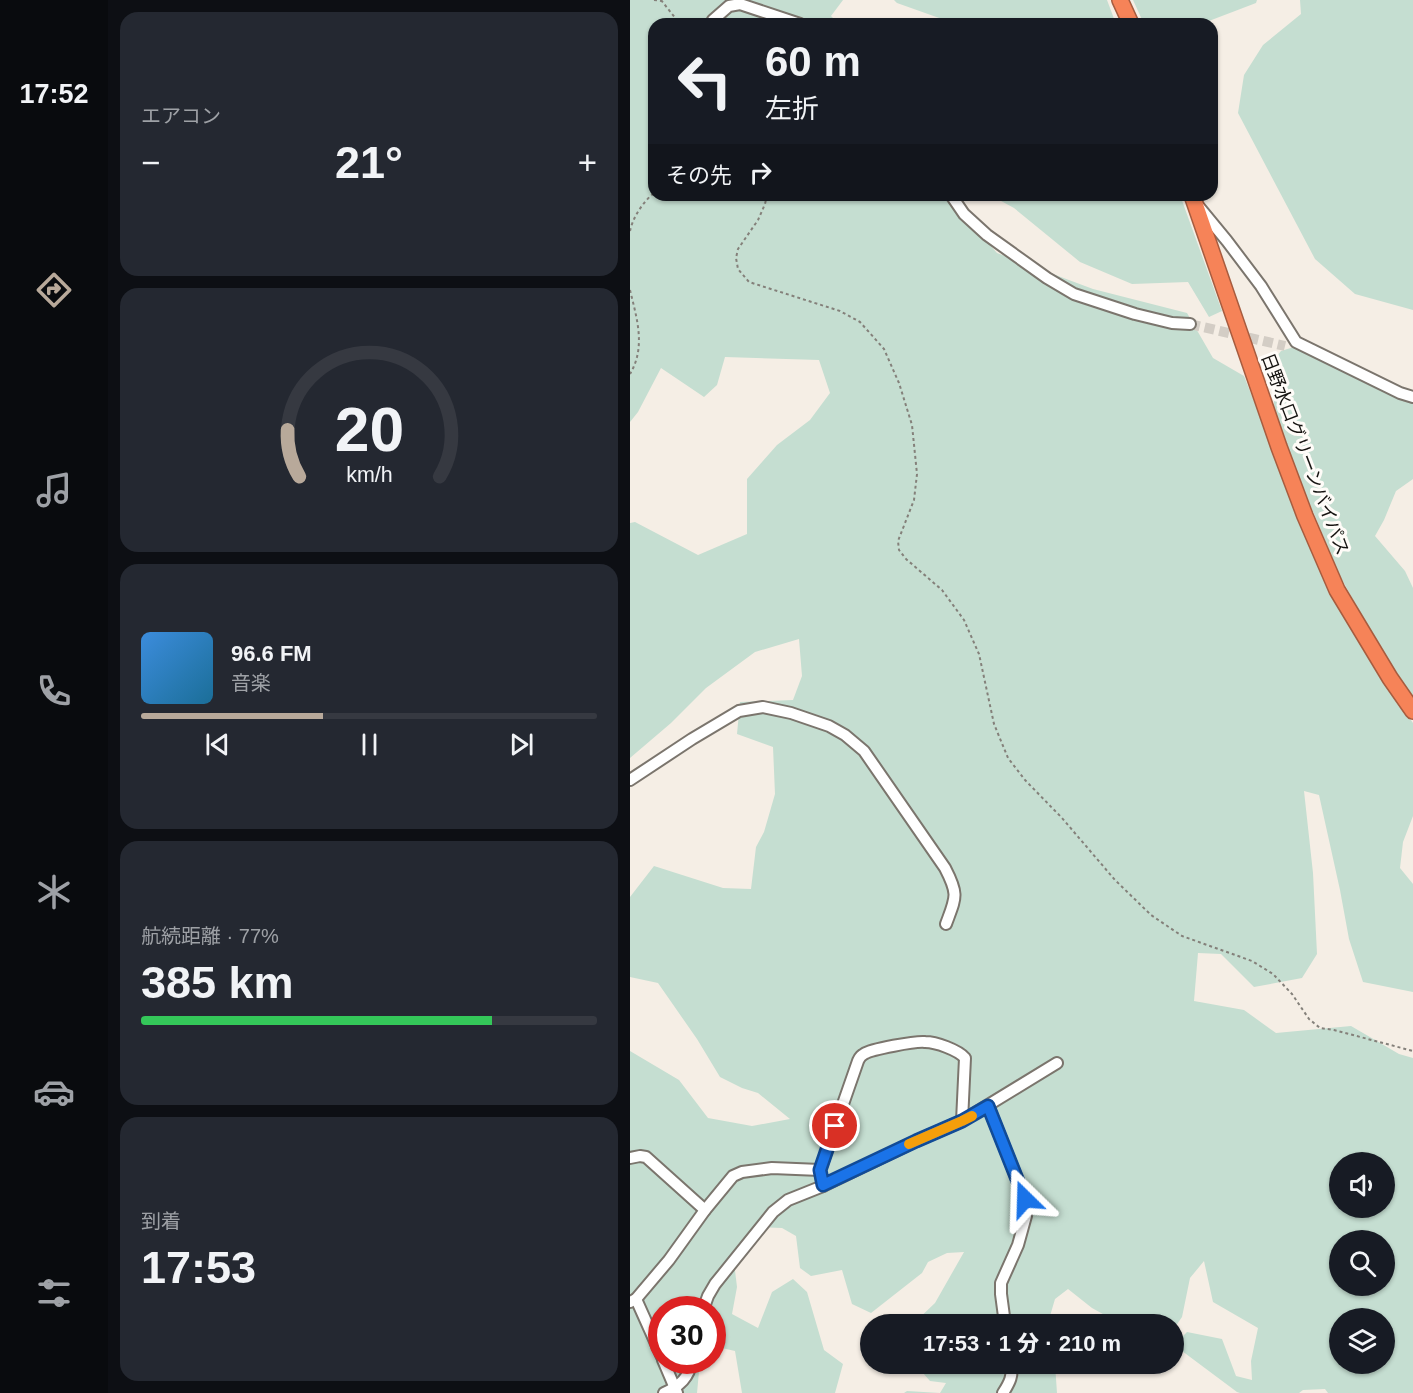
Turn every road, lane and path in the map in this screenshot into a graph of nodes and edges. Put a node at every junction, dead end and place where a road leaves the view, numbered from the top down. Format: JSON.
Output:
{"nodes":[{"id":1,"x":654,"y":0,"type":"edge"},
{"id":2,"x":1120,"y":0,"type":"edge"},
{"id":3,"x":662,"y":1,"type":"edge"},
{"id":4,"x":675,"y":18,"type":"edge"},
{"id":5,"x":715,"y":18,"type":"edge"},
{"id":6,"x":783,"y":18,"type":"edge"},
{"id":7,"x":1128,"y":18,"type":"edge"},
{"id":8,"x":648,"y":198,"type":"edge"},
{"id":9,"x":765,"y":201,"type":"edge"},
{"id":10,"x":955,"y":201,"type":"edge"},
{"id":11,"x":1194,"y":201,"type":"edge"},
{"id":12,"x":1195,"y":201,"type":"edge"},
{"id":13,"x":630,"y":231,"type":"edge"},
{"id":14,"x":630,"y":290,"type":"edge"},
{"id":15,"x":1190,"y":324,"type":"tunnel mouth"},
{"id":16,"x":630,"y":374,"type":"edge"},
{"id":17,"x":1413,"y":397,"type":"edge"},
{"id":18,"x":1413,"y":711,"type":"edge"},
{"id":19,"x":630,"y":780,"type":"edge"},
{"id":20,"x":946,"y":924,"type":"dead end"},
{"id":21,"x":1413,"y":1051,"type":"edge"},
{"id":22,"x":1057,"y":1063,"type":"dead end"},
{"id":23,"x":988,"y":1106,"type":"junction"},
{"id":24,"x":962,"y":1121,"type":"junction"},
{"id":25,"x":630,"y":1157,"type":"edge"},
{"id":26,"x":820,"y":1170,"type":"junction"},
{"id":27,"x":823,"y":1185,"type":"junction"},
{"id":28,"x":705,"y":1210,"type":"junction"},
{"id":29,"x":708,"y":1296,"type":"edge"},
{"id":30,"x":633,"y":1300,"type":"edge"},
{"id":31,"x":1003,"y":1314,"type":"edge"},
{"id":32,"x":648,"y":1331,"type":"edge"},
{"id":33,"x":669,"y":1374,"type":"edge"},
{"id":34,"x":689,"y":1374,"type":"edge"},
{"id":35,"x":1013,"y":1374,"type":"edge"},
{"id":36,"x":676,"y":1391,"type":"edge"},
{"id":37,"x":664,"y":1393,"type":"edge"},
{"id":38,"x":1003,"y":1393,"type":"edge"}],
"edges":[{"from":1,"to":3,"type":"path"},
{"from":2,"to":7,"type":"highway"},
{"from":3,"to":4,"type":"path"},
{"from":5,"to":6,"type":"street"},
{"from":8,"to":13,"type":"path"},
{"from":9,"to":21,"type":"path"},
{"from":10,"to":15,"type":"street"},
{"from":11,"to":18,"type":"highway","name":"日野水口グリーンバイパス"},
{"from":12,"to":17,"type":"street"},
{"from":14,"to":16,"type":"path"},
{"from":19,"to":20,"type":"street"},
{"from":22,"to":23,"type":"street"},
{"from":23,"to":24,"type":"street"},
{"from":23,"to":31,"type":"street"},
{"from":24,"to":26,"type":"street"},
{"from":24,"to":27,"type":"street"},
{"from":25,"to":28,"type":"street"},
{"from":26,"to":27,"type":"street"},
{"from":26,"to":28,"type":"street"},
{"from":27,"to":29,"type":"street"},
{"from":28,"to":30,"type":"street"},
{"from":30,"to":32,"type":"street"},
{"from":33,"to":36,"type":"street"},
{"from":34,"to":36,"type":"street"},
{"from":35,"to":38,"type":"street"},
{"from":36,"to":37,"type":"street"}]}
